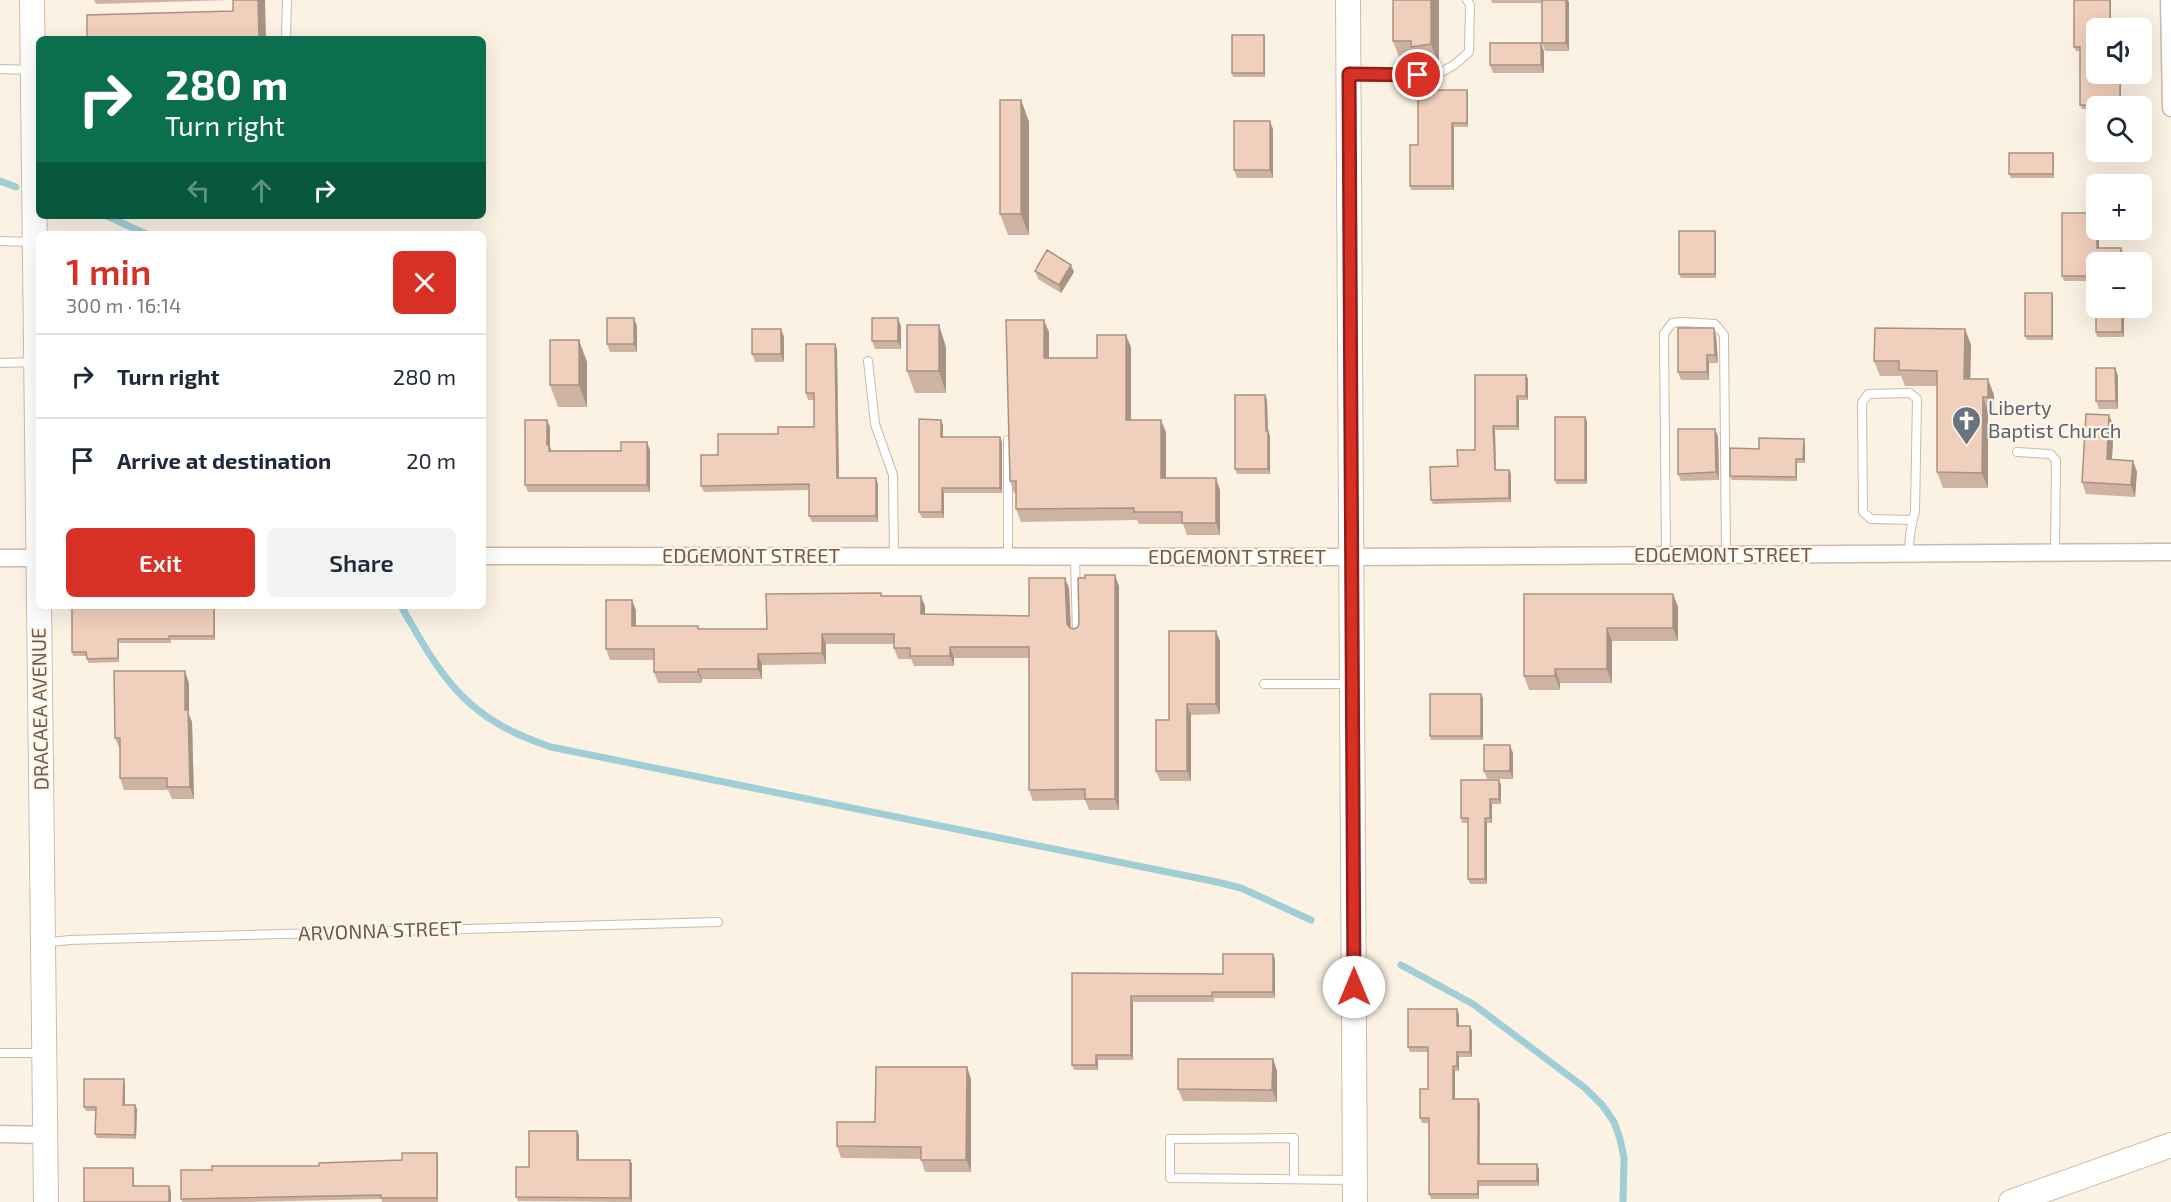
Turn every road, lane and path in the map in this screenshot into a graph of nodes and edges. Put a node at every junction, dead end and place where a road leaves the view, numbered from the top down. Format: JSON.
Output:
{"nodes":[{"id":1,"x":32,"y":0,"type":"edge"},
{"id":2,"x":287,"y":0,"type":"edge"},
{"id":3,"x":1348,"y":0,"type":"edge"},
{"id":4,"x":1467,"y":0,"type":"edge"},
{"id":5,"x":2169,"y":0,"type":"edge"},
{"id":6,"x":286,"y":36,"type":"edge"},
{"id":7,"x":0,"y":69,"type":"edge"},
{"id":8,"x":32,"y":70,"type":"junction"},
{"id":9,"x":1349,"y":74,"type":"junction"},
{"id":10,"x":36,"y":100,"type":"edge"},
{"id":11,"x":2171,"y":108,"type":"edge"},
{"id":12,"x":0,"y":241,"type":"edge"},
{"id":13,"x":34,"y":242,"type":"junction"},
{"id":14,"x":36,"y":329,"type":"edge"},
{"id":15,"x":868,"y":361,"type":"dead end"},
{"id":16,"x":0,"y":363,"type":"edge"},
{"id":17,"x":36,"y":373,"type":"edge"},
{"id":18,"x":1008,"y":440,"type":"edge"},
{"id":19,"x":2017,"y":452,"type":"dead end"},
{"id":20,"x":1912,"y":520,"type":"junction"},
{"id":21,"x":2171,"y":552,"type":"edge"},
{"id":22,"x":2055,"y":553,"type":"junction"},
{"id":23,"x":1909,"y":554,"type":"junction"},
{"id":24,"x":1666,"y":555,"type":"junction"},
{"id":25,"x":1726,"y":555,"type":"junction"},
{"id":26,"x":486,"y":556,"type":"edge"},
{"id":27,"x":894,"y":557,"type":"junction"},
{"id":28,"x":1008,"y":557,"type":"junction"},
{"id":29,"x":1075,"y":557,"type":"junction"},
{"id":30,"x":1352,"y":557,"type":"junction"},
{"id":31,"x":0,"y":558,"type":"edge"},
{"id":32,"x":36,"y":558,"type":"edge"},
{"id":33,"x":39,"y":609,"type":"edge"},
{"id":34,"x":1077,"y":634,"type":"edge"},
{"id":35,"x":1264,"y":684,"type":"dead end"},
{"id":36,"x":1353,"y":684,"type":"junction"},
{"id":37,"x":718,"y":922,"type":"dead end"},
{"id":38,"x":43,"y":943,"type":"junction"},
{"id":39,"x":0,"y":1053,"type":"edge"},
{"id":40,"x":44,"y":1053,"type":"junction"},
{"id":41,"x":0,"y":1134,"type":"edge"},
{"id":42,"x":45,"y":1136,"type":"junction"},
{"id":43,"x":2171,"y":1145,"type":"edge"},
{"id":44,"x":1294,"y":1179,"type":"junction"},
{"id":45,"x":1355,"y":1191,"type":"edge"},
{"id":46,"x":46,"y":1202,"type":"edge"},
{"id":47,"x":2011,"y":1202,"type":"edge"}],
"edges":[{"from":1,"to":8,"type":"street","name":"DRACAEA AVENUE"},
{"from":2,"to":6,"type":"lane"},
{"from":3,"to":9,"type":"street"},
{"from":4,"to":9,"type":"lane"},
{"from":5,"to":11,"type":"street"},
{"from":7,"to":8,"type":"lane"},
{"from":8,"to":10,"type":"street","name":"DRACAEA AVENUE"},
{"from":9,"to":30,"type":"street"},
{"from":10,"to":13,"type":"street","name":"DRACAEA AVENUE"},
{"from":12,"to":13,"type":"lane"},
{"from":13,"to":14,"type":"street","name":"DRACAEA AVENUE"},
{"from":15,"to":27,"type":"lane"},
{"from":16,"to":17,"type":"lane"},
{"from":18,"to":28,"type":"lane"},
{"from":19,"to":22,"type":"lane"},
{"from":20,"to":20,"type":"lane"},
{"from":20,"to":23,"type":"lane"},
{"from":21,"to":22,"type":"street","name":"EDGEMONT STREET"},
{"from":22,"to":23,"type":"street","name":"EDGEMONT STREET"},
{"from":23,"to":25,"type":"street","name":"EDGEMONT STREET"},
{"from":24,"to":25,"type":"street","name":"EDGEMONT STREET"},
{"from":24,"to":25,"type":"lane"},
{"from":24,"to":30,"type":"street","name":"EDGEMONT STREET"},
{"from":26,"to":27,"type":"street","name":"EDGEMONT STREET"},
{"from":27,"to":28,"type":"street","name":"EDGEMONT STREET"},
{"from":28,"to":29,"type":"street","name":"EDGEMONT STREET"},
{"from":29,"to":30,"type":"street","name":"EDGEMONT STREET"},
{"from":29,"to":34,"type":"lane"},
{"from":30,"to":36,"type":"street"},
{"from":31,"to":32,"type":"street"},
{"from":33,"to":38,"type":"street","name":"DRACAEA AVENUE"},
{"from":35,"to":36,"type":"lane"},
{"from":36,"to":45,"type":"street"},
{"from":37,"to":38,"type":"lane","name":"ARVONNA STREET"},
{"from":38,"to":40,"type":"street","name":"DRACAEA AVENUE"},
{"from":39,"to":40,"type":"lane"},
{"from":40,"to":42,"type":"street","name":"DRACAEA AVENUE"},
{"from":41,"to":42,"type":"street"},
{"from":42,"to":46,"type":"street","name":"DRACAEA AVENUE"},
{"from":43,"to":47,"type":"street"},
{"from":44,"to":44,"type":"lane"},
{"from":44,"to":45,"type":"lane"}]}
